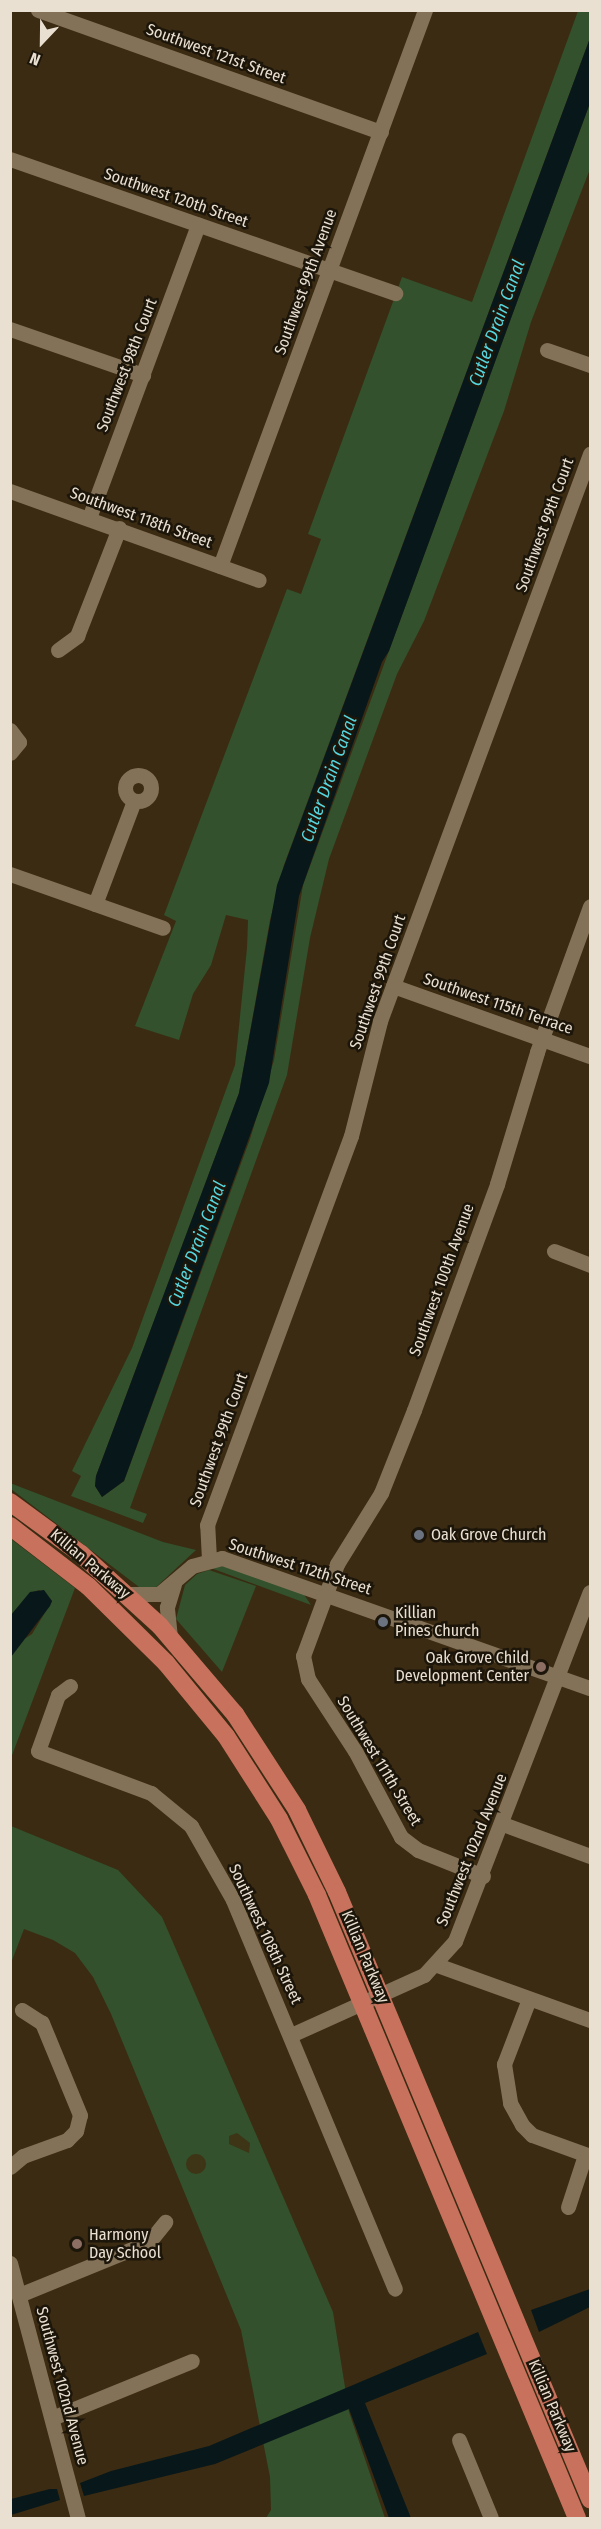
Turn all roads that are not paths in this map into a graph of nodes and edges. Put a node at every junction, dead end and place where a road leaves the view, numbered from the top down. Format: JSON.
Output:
{"nodes":[{"id":1,"x":38,"y":10,"type":"edge"},
{"id":2,"x":425,"y":10,"type":"edge"},
{"id":3,"x":381,"y":132,"type":"junction"},
{"id":4,"x":10,"y":159,"type":"edge"},
{"id":5,"x":198,"y":225,"type":"junction"},
{"id":6,"x":330,"y":271,"type":"junction"},
{"id":7,"x":395,"y":293,"type":"dead end"},
{"id":8,"x":10,"y":329,"type":"edge"},
{"id":9,"x":547,"y":350,"type":"dead end"},
{"id":10,"x":591,"y":365,"type":"edge"},
{"id":11,"x":143,"y":375,"type":"junction"},
{"id":12,"x":591,"y":454,"type":"edge"},
{"id":13,"x":10,"y":491,"type":"edge"},
{"id":14,"x":88,"y":518,"type":"junction"},
{"id":15,"x":119,"y":528,"type":"junction"},
{"id":16,"x":220,"y":566,"type":"junction"},
{"id":17,"x":259,"y":580,"type":"dead end"},
{"id":18,"x":58,"y":650,"type":"dead end"},
{"id":19,"x":10,"y":730,"type":"edge"},
{"id":20,"x":10,"y":753,"type":"edge"},
{"id":21,"x":134,"y":801,"type":"dead end"},
{"id":22,"x":10,"y":873,"type":"edge"},
{"id":23,"x":95,"y":904,"type":"junction"},
{"id":24,"x":591,"y":906,"type":"edge"},
{"id":25,"x":163,"y":928,"type":"dead end"},
{"id":26,"x":393,"y":986,"type":"junction"},
{"id":27,"x":541,"y":1039,"type":"junction"},
{"id":28,"x":591,"y":1056,"type":"edge"},
{"id":29,"x":554,"y":1251,"type":"dead end"},
{"id":30,"x":591,"y":1265,"type":"edge"},
{"id":31,"x":10,"y":1502,"type":"edge"},
{"id":32,"x":10,"y":1526,"type":"edge"},
{"id":33,"x":209,"y":1559,"type":"junction"},
{"id":34,"x":174,"y":1584,"type":"junction"},
{"id":35,"x":591,"y":1592,"type":"edge"},
{"id":36,"x":326,"y":1593,"type":"junction"},
{"id":37,"x":127,"y":1594,"type":"junction"},
{"id":38,"x":170,"y":1637,"type":"junction"},
{"id":39,"x":303,"y":1656,"type":"joint"},
{"id":40,"x":559,"y":1677,"type":"junction"},
{"id":41,"x":70,"y":1686,"type":"dead end"},
{"id":42,"x":591,"y":1688,"type":"edge"},
{"id":43,"x":503,"y":1824,"type":"junction"},
{"id":44,"x":591,"y":1856,"type":"edge"},
{"id":45,"x":483,"y":1876,"type":"junction"},
{"id":46,"x":437,"y":1965,"type":"junction"},
{"id":47,"x":381,"y":1995,"type":"junction"},
{"id":48,"x":530,"y":1999,"type":"junction"},
{"id":49,"x":363,"y":2004,"type":"junction"},
{"id":50,"x":22,"y":2010,"type":"dead end"},
{"id":51,"x":591,"y":2020,"type":"edge"},
{"id":52,"x":291,"y":2035,"type":"junction"},
{"id":53,"x":588,"y":2156,"type":"edge"},
{"id":54,"x":10,"y":2167,"type":"edge"},
{"id":55,"x":568,"y":2207,"type":"dead end"},
{"id":56,"x":165,"y":2222,"type":"dead end"},
{"id":57,"x":10,"y":2263,"type":"edge"},
{"id":58,"x":395,"y":2289,"type":"dead end"},
{"id":59,"x":19,"y":2295,"type":"junction"},
{"id":60,"x":192,"y":2361,"type":"dead end"},
{"id":61,"x":52,"y":2418,"type":"junction"},
{"id":62,"x":459,"y":2440,"type":"dead end"},
{"id":63,"x":591,"y":2499,"type":"edge"},
{"id":64,"x":78,"y":2518,"type":"edge"},
{"id":65,"x":492,"y":2518,"type":"edge"},
{"id":66,"x":577,"y":2518,"type":"edge"}],
"edges":[{"from":1,"to":3,"type":"street","name":"Southwest 121st Street"},
{"from":2,"to":3,"type":"street","name":"Southwest 99th Avenue"},
{"from":3,"to":6,"type":"street","name":"Southwest 99th Avenue"},
{"from":4,"to":5,"type":"street","name":"Southwest 120th Street"},
{"from":5,"to":6,"type":"street","name":"Southwest 120th Street"},
{"from":5,"to":11,"type":"street","name":"Southwest 98th Court"},
{"from":6,"to":7,"type":"street","name":"Southwest 120th Street"},
{"from":6,"to":16,"type":"street","name":"Southwest 99th Avenue"},
{"from":8,"to":11,"type":"street"},
{"from":9,"to":10,"type":"street"},
{"from":11,"to":14,"type":"street","name":"Southwest 98th Court"},
{"from":12,"to":26,"type":"street","name":"Southwest 99th Court"},
{"from":13,"to":14,"type":"street","name":"Southwest 118th Street"},
{"from":14,"to":15,"type":"street","name":"Southwest 118th Street"},
{"from":15,"to":16,"type":"street","name":"Southwest 118th Street"},
{"from":15,"to":18,"type":"street"},
{"from":16,"to":17,"type":"street","name":"Southwest 118th Street"},
{"from":19,"to":20,"type":"street"},
{"from":21,"to":23,"type":"street"},
{"from":22,"to":23,"type":"street"},
{"from":23,"to":25,"type":"street"},
{"from":24,"to":27,"type":"street","name":"Southwest 100th Avenue"},
{"from":26,"to":27,"type":"street","name":"Southwest 115th Terrace"},
{"from":26,"to":33,"type":"street","name":"Southwest 99th Court"},
{"from":27,"to":28,"type":"street","name":"Southwest 115th Terrace"},
{"from":27,"to":36,"type":"street","name":"Southwest 100th Avenue"},
{"from":29,"to":30,"type":"street"},
{"from":31,"to":37,"type":"main road","name":"Killian Parkway"},
{"from":32,"to":49,"type":"main road","name":"Killian Parkway"},
{"from":33,"to":34,"type":"street","name":"Southwest 112th Street"},
{"from":33,"to":36,"type":"street","name":"Southwest 112th Street"},
{"from":34,"to":37,"type":"street","name":"Southwest 112th Street"},
{"from":34,"to":38,"type":"street"},
{"from":35,"to":40,"type":"street","name":"Southwest 102nd Avenue"},
{"from":36,"to":39,"type":"street","name":"Southwest 100th Avenue"},
{"from":36,"to":40,"type":"street","name":"Southwest 112th Street"},
{"from":37,"to":38,"type":"main road","name":"Killian Parkway"},
{"from":38,"to":47,"type":"main road","name":"Killian Parkway"},
{"from":39,"to":45,"type":"street","name":"Southwest 111th Street"},
{"from":40,"to":42,"type":"street","name":"Southwest 112th Street"},
{"from":40,"to":43,"type":"street","name":"Southwest 102nd Avenue"},
{"from":41,"to":52,"type":"street","name":"Southwest 108th Street"},
{"from":43,"to":44,"type":"street"},
{"from":43,"to":45,"type":"street","name":"Southwest 102nd Avenue"},
{"from":45,"to":46,"type":"street","name":"Southwest 102nd Avenue"},
{"from":46,"to":47,"type":"street","name":"Southwest 102nd Avenue"},
{"from":46,"to":48,"type":"street"},
{"from":47,"to":49,"type":"street","name":"Southwest 102nd Avenue"},
{"from":47,"to":63,"type":"main road","name":"Killian Parkway"},
{"from":48,"to":51,"type":"street"},
{"from":48,"to":53,"type":"street"},
{"from":49,"to":52,"type":"street","name":"Southwest 102nd Avenue"},
{"from":49,"to":66,"type":"main road","name":"Killian Parkway"},
{"from":50,"to":54,"type":"street"},
{"from":52,"to":58,"type":"street","name":"Southwest 108th Street"},
{"from":53,"to":55,"type":"street"},
{"from":56,"to":59,"type":"street"},
{"from":57,"to":59,"type":"street","name":"Southwest 102nd Avenue"},
{"from":59,"to":61,"type":"street","name":"Southwest 102nd Avenue"},
{"from":60,"to":61,"type":"street"},
{"from":61,"to":64,"type":"street","name":"Southwest 102nd Avenue"},
{"from":62,"to":65,"type":"street"}]}
